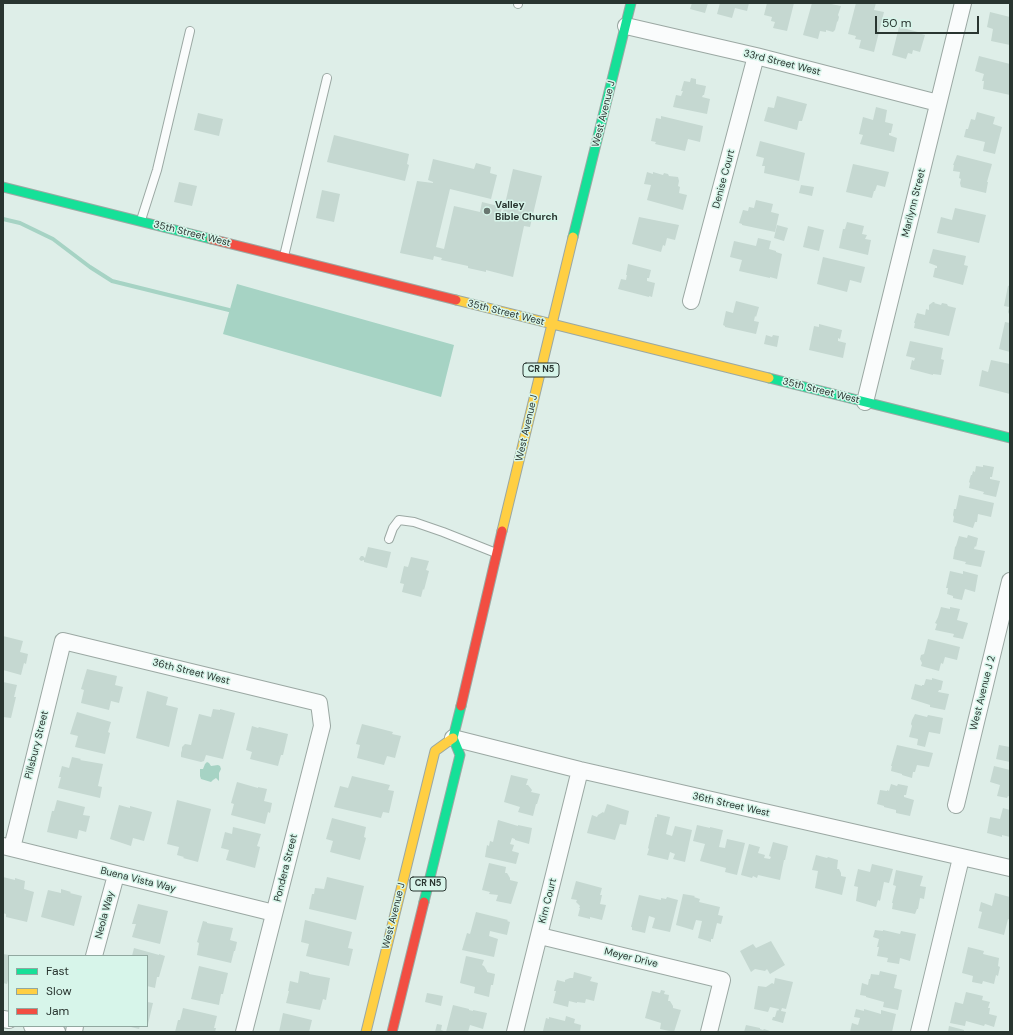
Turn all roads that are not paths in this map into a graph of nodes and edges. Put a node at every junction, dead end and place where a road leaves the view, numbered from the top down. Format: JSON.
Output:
{"nodes":[{"id":1,"x":631,"y":3,"type":"edge"},
{"id":2,"x":963,"y":3,"type":"edge"},
{"id":3,"x":626,"y":26,"type":"junction"},
{"id":4,"x":190,"y":31,"type":"dead end"},
{"id":5,"x":756,"y":56,"type":"junction"},
{"id":6,"x":327,"y":78,"type":"dead end"},
{"id":7,"x":938,"y":103,"type":"junction"},
{"id":8,"x":3,"y":187,"type":"edge"},
{"id":9,"x":140,"y":222,"type":"junction"},
{"id":10,"x":283,"y":257,"type":"junction"},
{"id":11,"x":691,"y":301,"type":"dead end"},
{"id":12,"x":552,"y":324,"type":"junction"},
{"id":13,"x":866,"y":402,"type":"junction"},
{"id":14,"x":1010,"y":438,"type":"edge"},
{"id":15,"x":389,"y":539,"type":"dead end"},
{"id":16,"x":497,"y":553,"type":"junction"},
{"id":17,"x":1010,"y":581,"type":"edge"},
{"id":18,"x":63,"y":641,"type":"joint"},
{"id":19,"x":319,"y":703,"type":"joint"},
{"id":20,"x":453,"y":738,"type":"junction"},
{"id":21,"x":580,"y":770,"type":"junction"},
{"id":22,"x":956,"y":805,"type":"dead end"},
{"id":23,"x":7,"y":847,"type":"edge"},
{"id":24,"x":961,"y":858,"type":"junction"},
{"id":25,"x":1010,"y":868,"type":"edge"},
{"id":26,"x":116,"y":875,"type":"junction"},
{"id":27,"x":274,"y":913,"type":"junction"},
{"id":28,"x":540,"y":936,"type":"junction"},
{"id":29,"x":94,"y":955,"type":"edge"},
{"id":30,"x":36,"y":1027,"type":"edge"},
{"id":31,"x":57,"y":1032,"type":"edge"},
{"id":32,"x":244,"y":1032,"type":"edge"},
{"id":33,"x":366,"y":1032,"type":"edge"},
{"id":34,"x":392,"y":1032,"type":"edge"},
{"id":35,"x":515,"y":1032,"type":"edge"},
{"id":36,"x":709,"y":1032,"type":"edge"},
{"id":37,"x":919,"y":1032,"type":"edge"}],
"edges":[{"from":1,"to":3,"type":"main road","name":"West Avenue J","number":"CR N5"},
{"from":2,"to":7,"type":"street","name":"Marilynn Street"},
{"from":3,"to":5,"type":"street","name":"33rd Street West"},
{"from":3,"to":12,"type":"main road","name":"West Avenue J","number":"CR N5"},
{"from":4,"to":9,"type":"lane"},
{"from":5,"to":7,"type":"street","name":"33rd Street West"},
{"from":5,"to":11,"type":"street","name":"Denise Court"},
{"from":6,"to":10,"type":"lane"},
{"from":7,"to":13,"type":"street","name":"Marilynn Street"},
{"from":8,"to":9,"type":"main road","name":"35th Street West"},
{"from":9,"to":10,"type":"main road","name":"35th Street West"},
{"from":10,"to":12,"type":"main road","name":"35th Street West"},
{"from":12,"to":13,"type":"main road","name":"35th Street West"},
{"from":12,"to":16,"type":"main road","name":"West Avenue J","number":"CR N5"},
{"from":13,"to":14,"type":"main road","name":"35th Street West"},
{"from":15,"to":16,"type":"lane"},
{"from":16,"to":20,"type":"main road","name":"West Avenue J","number":"CR N5"},
{"from":17,"to":22,"type":"street","name":"West Avenue J 2"},
{"from":18,"to":19,"type":"street","name":"36th Street West"},
{"from":18,"to":23,"type":"street","name":"Pillsbury Street"},
{"from":19,"to":27,"type":"street","name":"Pondera Street"},
{"from":20,"to":21,"type":"street","name":"36th Street West"},
{"from":20,"to":33,"type":"main road","name":"West Avenue J","number":"CR N5"},
{"from":20,"to":34,"type":"main road","number":"CR N5"},
{"from":21,"to":24,"type":"street","name":"36th Street West"},
{"from":21,"to":28,"type":"street","name":"Kim Court"},
{"from":23,"to":26,"type":"street","name":"Buena Vista Way"},
{"from":24,"to":25,"type":"street","name":"36th Street West"},
{"from":24,"to":37,"type":"street"},
{"from":26,"to":27,"type":"street","name":"Buena Vista Way"},
{"from":26,"to":29,"type":"street","name":"Neola Way"},
{"from":27,"to":32,"type":"street","name":"Pondera Street"},
{"from":28,"to":35,"type":"street","name":"Kim Court"},
{"from":28,"to":36,"type":"street","name":"Meyer Drive"},
{"from":30,"to":31,"type":"street"}]}
